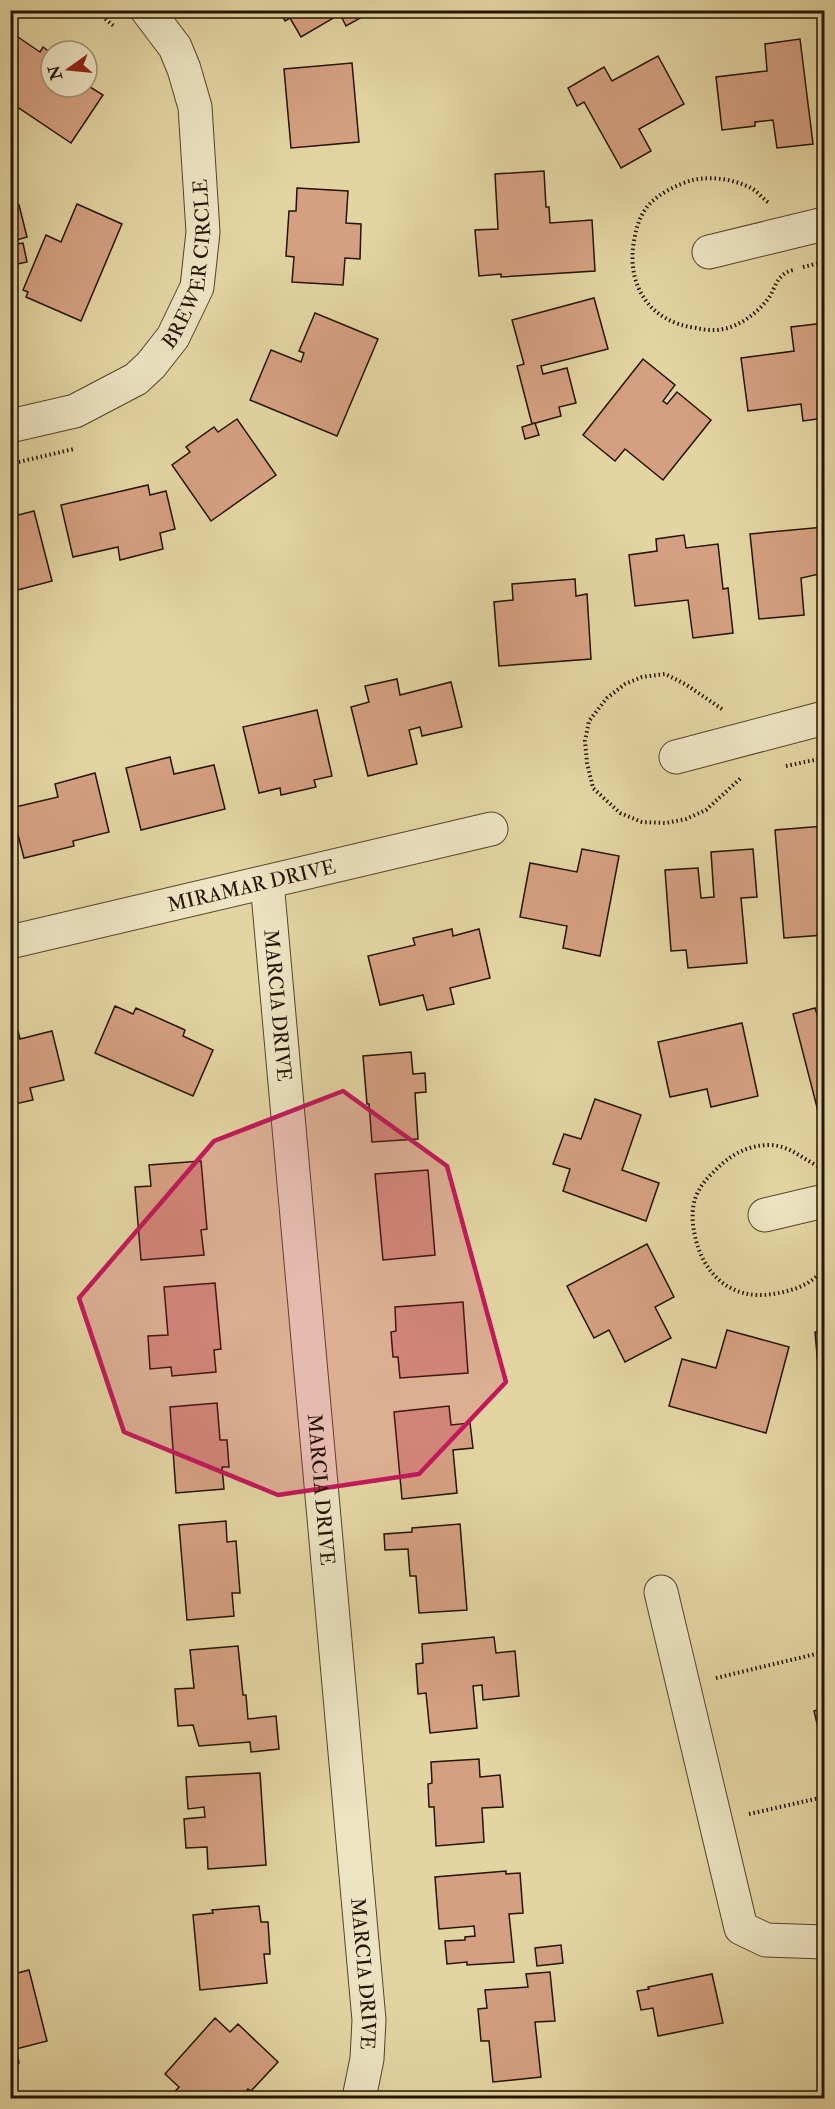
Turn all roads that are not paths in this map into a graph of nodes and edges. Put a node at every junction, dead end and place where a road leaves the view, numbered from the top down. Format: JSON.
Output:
{"nodes":[{"id":1,"x":147,"y":10,"type":"edge"},
{"id":2,"x":825,"y":224,"type":"edge"},
{"id":3,"x":709,"y":252,"type":"dead end"},
{"id":4,"x":10,"y":426,"type":"edge"},
{"id":5,"x":825,"y":718,"type":"edge"},
{"id":6,"x":676,"y":757,"type":"dead end"},
{"id":7,"x":491,"y":829,"type":"dead end"},
{"id":8,"x":267,"y":882,"type":"junction"},
{"id":9,"x":10,"y":942,"type":"edge"},
{"id":10,"x":825,"y":1201,"type":"edge"},
{"id":11,"x":765,"y":1215,"type":"dead end"},
{"id":12,"x":661,"y":1592,"type":"dead end"},
{"id":13,"x":825,"y":1942,"type":"edge"},
{"id":14,"x":359,"y":2098,"type":"edge"}],
"edges":[{"from":1,"to":4,"type":"street","name":"BREWER CIRCLE"},
{"from":2,"to":3,"type":"street"},
{"from":5,"to":6,"type":"street"},
{"from":7,"to":8,"type":"street","name":"MIRAMAR DRIVE"},
{"from":8,"to":9,"type":"street","name":"MIRAMAR DRIVE"},
{"from":8,"to":14,"type":"street","name":"MARCIA DRIVE"},
{"from":10,"to":11,"type":"street"},
{"from":12,"to":13,"type":"street"}]}
